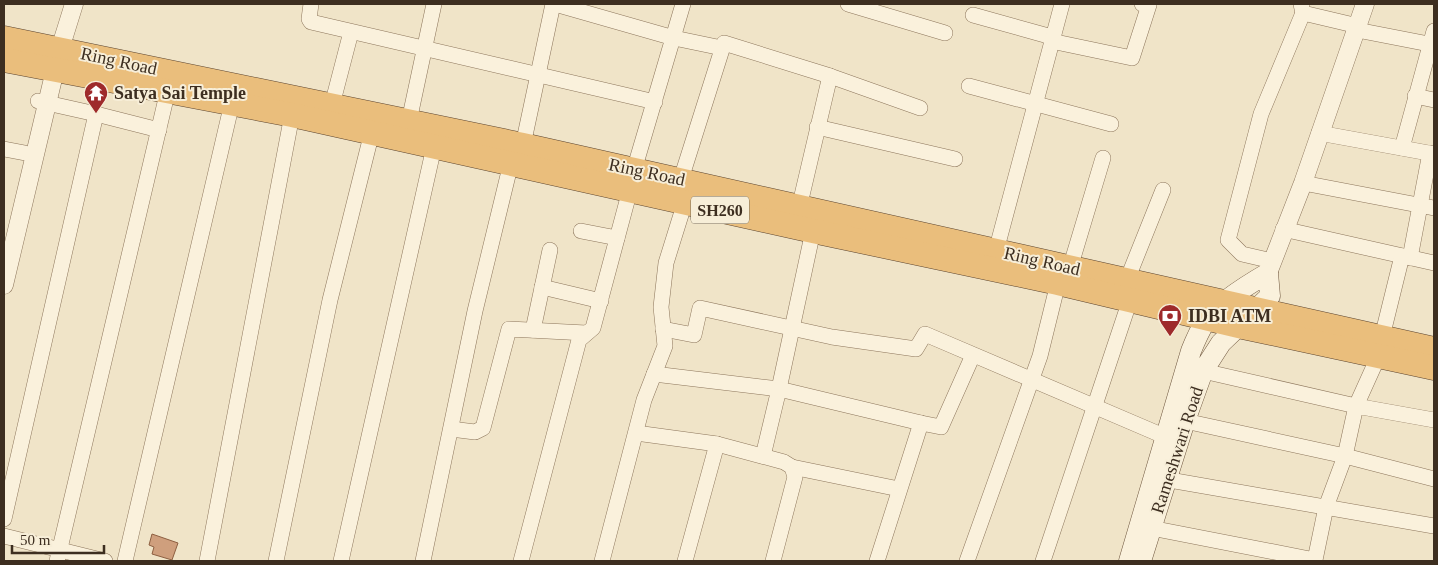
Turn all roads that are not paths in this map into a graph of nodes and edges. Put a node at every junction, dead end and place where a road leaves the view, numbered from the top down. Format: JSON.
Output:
{"nodes":[{"id":1,"x":62,"y":4,"type":"edge"},
{"id":2,"x":74,"y":4,"type":"edge"},
{"id":3,"x":311,"y":4,"type":"edge"},
{"id":4,"x":434,"y":4,"type":"edge"},
{"id":5,"x":554,"y":4,"type":"edge"},
{"id":6,"x":683,"y":4,"type":"edge"},
{"id":7,"x":848,"y":4,"type":"edge"},
{"id":8,"x":1062,"y":4,"type":"edge"},
{"id":9,"x":1142,"y":4,"type":"edge"},
{"id":10,"x":1365,"y":4,"type":"edge"},
{"id":11,"x":1302,"y":8,"type":"edge"},
{"id":12,"x":973,"y":16,"type":"dead end"},
{"id":13,"x":61,"y":23,"type":"junction"},
{"id":14,"x":1357,"y":28,"type":"junction"},
{"id":15,"x":351,"y":32,"type":"junction"},
{"id":16,"x":945,"y":33,"type":"dead end"},
{"id":17,"x":4,"y":38,"type":"edge"},
{"id":18,"x":674,"y":38,"type":"junction"},
{"id":19,"x":1052,"y":39,"type":"junction"},
{"id":20,"x":1433,"y":40,"type":"edge"},
{"id":21,"x":722,"y":48,"type":"junction"},
{"id":22,"x":424,"y":49,"type":"junction"},
{"id":23,"x":53,"y":58,"type":"junction"},
{"id":24,"x":4,"y":60,"type":"edge"},
{"id":25,"x":538,"y":74,"type":"junction"},
{"id":26,"x":830,"y":76,"type":"junction"},
{"id":27,"x":969,"y":86,"type":"dead end"},
{"id":28,"x":168,"y":90,"type":"junction"},
{"id":29,"x":1415,"y":96,"type":"junction"},
{"id":30,"x":1434,"y":100,"type":"edge"},
{"id":31,"x":43,"y":102,"type":"junction"},
{"id":32,"x":655,"y":102,"type":"junction"},
{"id":33,"x":232,"y":103,"type":"junction"},
{"id":34,"x":1034,"y":104,"type":"junction"},
{"id":35,"x":332,"y":105,"type":"junction"},
{"id":36,"x":920,"y":108,"type":"dead end"},
{"id":37,"x":96,"y":114,"type":"junction"},
{"id":38,"x":292,"y":114,"type":"junction"},
{"id":39,"x":409,"y":121,"type":"junction"},
{"id":40,"x":1111,"y":124,"type":"dead end"},
{"id":41,"x":818,"y":128,"type":"junction"},
{"id":42,"x":159,"y":130,"type":"junction"},
{"id":43,"x":372,"y":132,"type":"junction"},
{"id":44,"x":1319,"y":133,"type":"junction"},
{"id":45,"x":434,"y":147,"type":"junction"},
{"id":46,"x":1402,"y":148,"type":"junction"},
{"id":47,"x":4,"y":149,"type":"edge"},
{"id":48,"x":26,"y":153,"type":"junction"},
{"id":49,"x":517,"y":154,"type":"junction"},
{"id":50,"x":1432,"y":154,"type":"edge"},
{"id":51,"x":1103,"y":158,"type":"dead end"},
{"id":52,"x":955,"y":159,"type":"dead end"},
{"id":53,"x":632,"y":180,"type":"junction"},
{"id":54,"x":1303,"y":183,"type":"junction"},
{"id":55,"x":1163,"y":190,"type":"dead end"},
{"id":56,"x":683,"y":191,"type":"junction"},
{"id":57,"x":1427,"y":207,"type":"edge"},
{"id":58,"x":798,"y":208,"type":"junction"},
{"id":59,"x":1283,"y":229,"type":"junction"},
{"id":60,"x":581,"y":230,"type":"dead end"},
{"id":61,"x":813,"y":231,"type":"junction"},
{"id":62,"x":617,"y":238,"type":"junction"},
{"id":63,"x":4,"y":239,"type":"edge"},
{"id":64,"x":550,"y":250,"type":"dead end"},
{"id":65,"x":996,"y":251,"type":"junction"},
{"id":66,"x":1406,"y":257,"type":"junction"},
{"id":67,"x":1434,"y":264,"type":"edge"},
{"id":68,"x":1270,"y":267,"type":"junction"},
{"id":69,"x":1064,"y":275,"type":"junction"},
{"id":70,"x":4,"y":285,"type":"edge"},
{"id":71,"x":542,"y":287,"type":"junction"},
{"id":72,"x":1129,"y":290,"type":"junction"},
{"id":73,"x":601,"y":301,"type":"junction"},
{"id":74,"x":1226,"y":301,"type":"junction"},
{"id":75,"x":1255,"y":310,"type":"junction"},
{"id":76,"x":1207,"y":318,"type":"junction"},
{"id":77,"x":1237,"y":326,"type":"junction"},
{"id":78,"x":793,"y":327,"type":"junction"},
{"id":79,"x":663,"y":329,"type":"junction"},
{"id":80,"x":532,"y":330,"type":"junction"},
{"id":81,"x":586,"y":333,"type":"junction"},
{"id":82,"x":1381,"y":346,"type":"junction"},
{"id":83,"x":1434,"y":349,"type":"edge"},
{"id":84,"x":973,"y":355,"type":"junction"},
{"id":85,"x":1434,"y":368,"type":"edge"},
{"id":86,"x":1203,"y":371,"type":"junction"},
{"id":87,"x":654,"y":374,"type":"junction"},
{"id":88,"x":1031,"y":380,"type":"junction"},
{"id":89,"x":779,"y":389,"type":"junction"},
{"id":90,"x":1356,"y":406,"type":"junction"},
{"id":91,"x":1095,"y":408,"type":"junction"},
{"id":92,"x":1434,"y":420,"type":"edge"},
{"id":93,"x":1185,"y":421,"type":"junction"},
{"id":94,"x":921,"y":424,"type":"junction"},
{"id":95,"x":451,"y":429,"type":"junction"},
{"id":96,"x":636,"y":432,"type":"junction"},
{"id":97,"x":1166,"y":437,"type":"junction"},
{"id":98,"x":717,"y":444,"type":"junction"},
{"id":99,"x":763,"y":456,"type":"junction"},
{"id":100,"x":1345,"y":456,"type":"junction"},
{"id":101,"x":792,"y":467,"type":"junction"},
{"id":102,"x":1161,"y":479,"type":"junction"},
{"id":103,"x":1434,"y":479,"type":"edge"},
{"id":104,"x":899,"y":489,"type":"junction"},
{"id":105,"x":1326,"y":507,"type":"junction"},
{"id":106,"x":4,"y":519,"type":"edge"},
{"id":107,"x":1434,"y":526,"type":"edge"},
{"id":108,"x":1151,"y":528,"type":"junction"},
{"id":109,"x":4,"y":536,"type":"edge"},
{"id":110,"x":59,"y":556,"type":"edge"},
{"id":111,"x":105,"y":561,"type":"edge"},
{"id":112,"x":125,"y":561,"type":"edge"},
{"id":113,"x":207,"y":561,"type":"edge"},
{"id":114,"x":276,"y":561,"type":"edge"},
{"id":115,"x":341,"y":561,"type":"edge"},
{"id":116,"x":423,"y":561,"type":"edge"},
{"id":117,"x":521,"y":561,"type":"edge"},
{"id":118,"x":602,"y":561,"type":"edge"},
{"id":119,"x":685,"y":561,"type":"edge"},
{"id":120,"x":773,"y":561,"type":"edge"},
{"id":121,"x":877,"y":561,"type":"edge"},
{"id":122,"x":967,"y":561,"type":"edge"},
{"id":123,"x":1043,"y":561,"type":"edge"},
{"id":124,"x":1129,"y":561,"type":"edge"},
{"id":125,"x":1142,"y":561,"type":"edge"},
{"id":126,"x":1317,"y":561,"type":"edge"}],
"edges":[{"from":1,"to":13,"type":"street"},
{"from":2,"to":13,"type":"street"},
{"from":3,"to":15,"type":"street"},
{"from":4,"to":22,"type":"street"},
{"from":5,"to":18,"type":"street"},
{"from":5,"to":25,"type":"street"},
{"from":6,"to":18,"type":"street"},
{"from":7,"to":16,"type":"street"},
{"from":8,"to":19,"type":"street"},
{"from":9,"to":19,"type":"street"},
{"from":10,"to":14,"type":"street"},
{"from":11,"to":14,"type":"street"},
{"from":11,"to":68,"type":"street"},
{"from":12,"to":19,"type":"street"},
{"from":13,"to":23,"type":"street"},
{"from":14,"to":20,"type":"street"},
{"from":14,"to":44,"type":"street"},
{"from":15,"to":22,"type":"street"},
{"from":15,"to":35,"type":"street"},
{"from":17,"to":23,"type":"highway","name":"Ring Road","number":"SH260"},
{"from":18,"to":21,"type":"street"},
{"from":18,"to":32,"type":"street"},
{"from":19,"to":34,"type":"street"},
{"from":20,"to":29,"type":"street"},
{"from":21,"to":26,"type":"street"},
{"from":21,"to":56,"type":"street"},
{"from":22,"to":25,"type":"street"},
{"from":22,"to":39,"type":"street"},
{"from":23,"to":24,"type":"highway","name":"Ring Road","number":"SH260"},
{"from":23,"to":28,"type":"highway","name":"Ring Road","number":"SH260"},
{"from":23,"to":31,"type":"street"},
{"from":23,"to":35,"type":"highway","name":"Ring Road","number":"SH260"},
{"from":25,"to":32,"type":"street"},
{"from":25,"to":49,"type":"street"},
{"from":26,"to":36,"type":"street"},
{"from":26,"to":41,"type":"street"},
{"from":27,"to":34,"type":"street"},
{"from":28,"to":33,"type":"highway","name":"Ring Road","number":"SH260"},
{"from":28,"to":42,"type":"street"},
{"from":29,"to":30,"type":"street"},
{"from":29,"to":46,"type":"street"},
{"from":31,"to":37,"type":"street"},
{"from":31,"to":48,"type":"street"},
{"from":31,"to":70,"type":"street"},
{"from":32,"to":53,"type":"street"},
{"from":33,"to":38,"type":"highway","name":"Ring Road","number":"SH260"},
{"from":33,"to":112,"type":"street"},
{"from":34,"to":40,"type":"street"},
{"from":34,"to":65,"type":"street"},
{"from":35,"to":39,"type":"highway","name":"Ring Road","number":"SH260"},
{"from":37,"to":42,"type":"street"},
{"from":37,"to":106,"type":"street"},
{"from":38,"to":43,"type":"highway","name":"Ring Road","number":"SH260"},
{"from":38,"to":113,"type":"street"},
{"from":39,"to":49,"type":"highway","name":"Ring Road","number":"SH260"},
{"from":41,"to":52,"type":"street"},
{"from":41,"to":58,"type":"street"},
{"from":42,"to":110,"type":"street"},
{"from":43,"to":45,"type":"highway","name":"Ring Road","number":"SH260"},
{"from":43,"to":114,"type":"street"},
{"from":44,"to":46,"type":"street"},
{"from":44,"to":54,"type":"street"},
{"from":45,"to":49,"type":"highway","name":"Ring Road","number":"SH260"},
{"from":45,"to":115,"type":"street"},
{"from":46,"to":50,"type":"street"},
{"from":47,"to":48,"type":"street"},
{"from":48,"to":63,"type":"street"},
{"from":49,"to":53,"type":"highway","name":"Ring Road","number":"SH260"},
{"from":49,"to":95,"type":"street"},
{"from":50,"to":57,"type":"street"},
{"from":51,"to":69,"type":"street"},
{"from":53,"to":56,"type":"highway","name":"Ring Road","number":"SH260"},
{"from":53,"to":62,"type":"street"},
{"from":54,"to":57,"type":"street"},
{"from":54,"to":59,"type":"street"},
{"from":55,"to":72,"type":"street"},
{"from":56,"to":58,"type":"highway","name":"Ring Road","number":"SH260"},
{"from":56,"to":61,"type":"highway","name":"Ring Road","number":"SH260"},
{"from":56,"to":79,"type":"street"},
{"from":57,"to":66,"type":"street"},
{"from":58,"to":65,"type":"highway","name":"Ring Road","number":"SH260"},
{"from":59,"to":66,"type":"street"},
{"from":59,"to":68,"type":"street"},
{"from":60,"to":62,"type":"street"},
{"from":61,"to":69,"type":"highway","name":"Ring Road","number":"SH260"},
{"from":61,"to":78,"type":"street"},
{"from":62,"to":73,"type":"street"},
{"from":64,"to":71,"type":"street"},
{"from":65,"to":69,"type":"highway","name":"Ring Road","number":"SH260"},
{"from":66,"to":67,"type":"street"},
{"from":66,"to":82,"type":"street"},
{"from":68,"to":74,"type":"main road"},
{"from":68,"to":75,"type":"main road","name":"Rameshwari Road"},
{"from":69,"to":72,"type":"highway","name":"Ring Road","number":"SH260"},
{"from":69,"to":88,"type":"street"},
{"from":71,"to":73,"type":"street"},
{"from":71,"to":80,"type":"street"},
{"from":72,"to":74,"type":"highway","name":"Ring Road","number":"SH260"},
{"from":72,"to":76,"type":"highway","name":"Ring Road","number":"SH260"},
{"from":72,"to":91,"type":"street"},
{"from":73,"to":81,"type":"street"},
{"from":74,"to":75,"type":"highway","name":"Ring Road","number":"SH260"},
{"from":74,"to":76,"type":"main road"},
{"from":75,"to":77,"type":"main road","name":"Rameshwari Road"},
{"from":75,"to":82,"type":"highway","name":"Ring Road","number":"SH260"},
{"from":76,"to":77,"type":"highway","name":"Ring Road","number":"SH260"},
{"from":76,"to":97,"type":"main road"},
{"from":77,"to":82,"type":"highway","name":"Ring Road","number":"SH260"},
{"from":77,"to":86,"type":"main road","name":"Rameshwari Road"},
{"from":78,"to":79,"type":"street"},
{"from":78,"to":84,"type":"street"},
{"from":78,"to":89,"type":"street"},
{"from":79,"to":87,"type":"street"},
{"from":80,"to":81,"type":"street"},
{"from":80,"to":95,"type":"street"},
{"from":81,"to":117,"type":"street"},
{"from":82,"to":83,"type":"highway","name":"Ring Road","number":"SH260"},
{"from":82,"to":85,"type":"highway","name":"Ring Road","number":"SH260"},
{"from":82,"to":90,"type":"street"},
{"from":84,"to":88,"type":"street"},
{"from":84,"to":94,"type":"street"},
{"from":86,"to":90,"type":"street"},
{"from":86,"to":93,"type":"main road","name":"Rameshwari Road"},
{"from":87,"to":89,"type":"street"},
{"from":87,"to":96,"type":"street"},
{"from":88,"to":91,"type":"street"},
{"from":88,"to":122,"type":"street"},
{"from":89,"to":94,"type":"street"},
{"from":89,"to":99,"type":"street"},
{"from":90,"to":92,"type":"street"},
{"from":90,"to":100,"type":"street"},
{"from":91,"to":97,"type":"street"},
{"from":91,"to":123,"type":"street"},
{"from":93,"to":100,"type":"street"},
{"from":93,"to":102,"type":"main road","name":"Rameshwari Road"},
{"from":94,"to":104,"type":"street"},
{"from":95,"to":116,"type":"street"},
{"from":96,"to":98,"type":"street"},
{"from":96,"to":118,"type":"street"},
{"from":97,"to":102,"type":"main road"},
{"from":98,"to":99,"type":"street"},
{"from":98,"to":119,"type":"street"},
{"from":99,"to":101,"type":"street"},
{"from":100,"to":103,"type":"street"},
{"from":100,"to":105,"type":"street"},
{"from":101,"to":104,"type":"street"},
{"from":101,"to":120,"type":"street"},
{"from":102,"to":105,"type":"street"},
{"from":102,"to":108,"type":"main road","name":"Rameshwari Road"},
{"from":102,"to":124,"type":"main road"},
{"from":104,"to":121,"type":"street"},
{"from":105,"to":107,"type":"street"},
{"from":105,"to":126,"type":"street"},
{"from":108,"to":125,"type":"main road","name":"Rameshwari Road"},
{"from":108,"to":126,"type":"street"},
{"from":109,"to":110,"type":"street"},
{"from":110,"to":111,"type":"street"}]}
